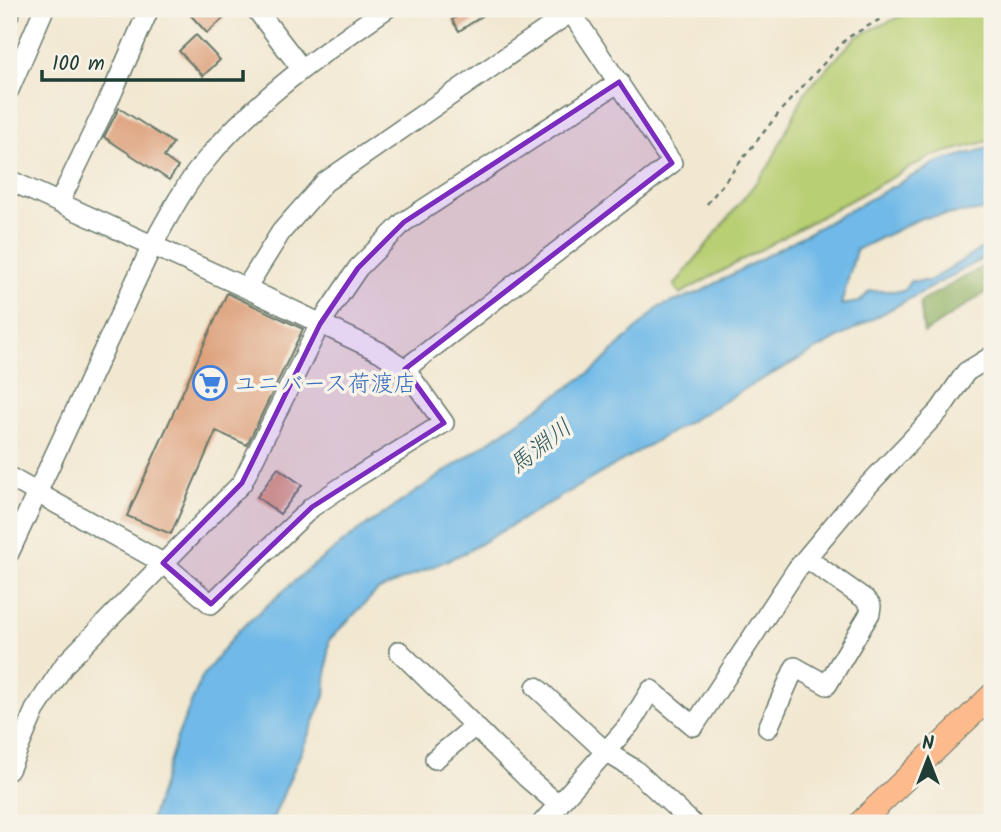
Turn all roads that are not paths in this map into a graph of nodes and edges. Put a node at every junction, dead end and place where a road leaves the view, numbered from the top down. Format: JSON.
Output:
{"nodes":[{"id":1,"x":44,"y":9,"type":"edge"},
{"id":2,"x":149,"y":9,"type":"edge"},
{"id":3,"x":256,"y":9,"type":"edge"},
{"id":4,"x":386,"y":9,"type":"edge"},
{"id":5,"x":570,"y":11,"type":"edge"},
{"id":6,"x":301,"y":68,"type":"junction"},
{"id":7,"x":619,"y":82,"type":"junction"},
{"id":8,"x":9,"y":90,"type":"edge"},
{"id":9,"x":9,"y":180,"type":"edge"},
{"id":10,"x":59,"y":202,"type":"junction"},
{"id":11,"x":152,"y":246,"type":"junction"},
{"id":12,"x":246,"y":288,"type":"junction"},
{"id":13,"x":320,"y":324,"type":"junction"},
{"id":14,"x":992,"y":356,"type":"edge"},
{"id":15,"x":405,"y":369,"type":"junction"},
{"id":16,"x":9,"y":477,"type":"edge"},
{"id":17,"x":38,"y":492,"type":"junction"},
{"id":18,"x":9,"y":553,"type":"edge"},
{"id":19,"x":807,"y":558,"type":"junction"},
{"id":20,"x":163,"y":563,"type":"junction"},
{"id":21,"x":399,"y":651,"type":"dead end"},
{"id":22,"x":536,"y":687,"type":"dead end"},
{"id":23,"x":992,"y":695,"type":"edge"},
{"id":24,"x":475,"y":726,"type":"junction"},
{"id":25,"x":768,"y":728,"type":"dead end"},
{"id":26,"x":606,"y":752,"type":"junction"},
{"id":27,"x":435,"y":759,"type":"dead end"},
{"id":28,"x":9,"y":770,"type":"edge"},
{"id":29,"x":559,"y":805,"type":"junction"},
{"id":30,"x":542,"y":823,"type":"edge"},
{"id":31,"x":692,"y":823,"type":"edge"},
{"id":32,"x":860,"y":823,"type":"edge"}],
"edges":[{"from":1,"to":8,"type":"street"},
{"from":2,"to":10,"type":"street"},
{"from":3,"to":6,"type":"street"},
{"from":4,"to":6,"type":"street"},
{"from":5,"to":7,"type":"street"},
{"from":5,"to":12,"type":"street"},
{"from":6,"to":11,"type":"street"},
{"from":7,"to":13,"type":"street"},
{"from":7,"to":15,"type":"street"},
{"from":9,"to":10,"type":"street"},
{"from":10,"to":11,"type":"street"},
{"from":11,"to":12,"type":"street"},
{"from":11,"to":17,"type":"street"},
{"from":12,"to":13,"type":"street"},
{"from":13,"to":15,"type":"street"},
{"from":13,"to":20,"type":"street"},
{"from":14,"to":19,"type":"street"},
{"from":15,"to":20,"type":"street"},
{"from":16,"to":17,"type":"street"},
{"from":17,"to":18,"type":"street"},
{"from":17,"to":20,"type":"street"},
{"from":19,"to":25,"type":"street"},
{"from":19,"to":26,"type":"street"},
{"from":20,"to":28,"type":"street"},
{"from":21,"to":24,"type":"street"},
{"from":22,"to":26,"type":"street"},
{"from":23,"to":32,"type":"main road"},
{"from":24,"to":27,"type":"street"},
{"from":24,"to":29,"type":"street"},
{"from":26,"to":29,"type":"street"},
{"from":26,"to":31,"type":"street"},
{"from":29,"to":30,"type":"street"}]}
